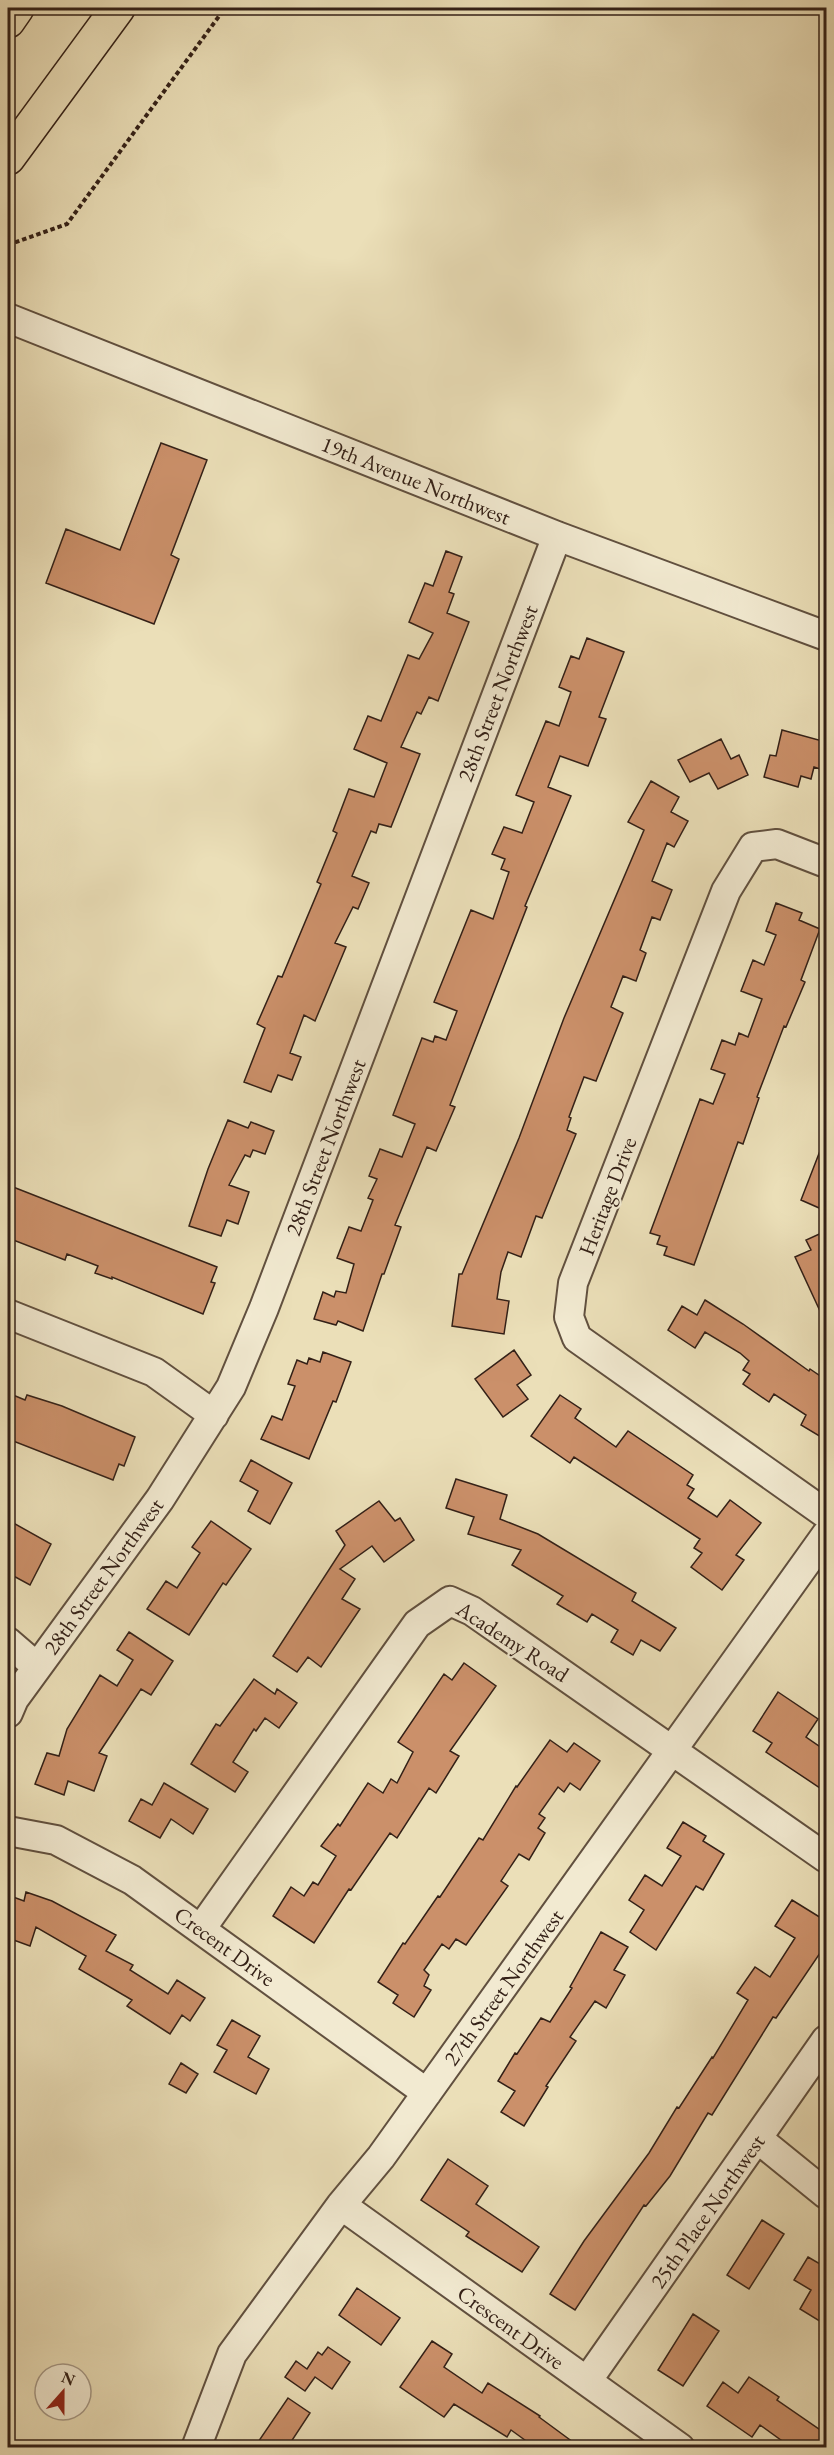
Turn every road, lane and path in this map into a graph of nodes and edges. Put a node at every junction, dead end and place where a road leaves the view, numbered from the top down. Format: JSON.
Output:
{"nodes":[{"id":1,"x":17,"y":8,"type":"edge"},
{"id":2,"x":118,"y":8,"type":"edge"},
{"id":3,"x":225,"y":8,"type":"edge"},
{"id":4,"x":8,"y":21,"type":"edge"},
{"id":5,"x":8,"y":158,"type":"edge"},
{"id":6,"x":8,"y":245,"type":"edge"},
{"id":7,"x":8,"y":318,"type":"edge"},
{"id":8,"x":557,"y":536,"type":"junction"},
{"id":9,"x":826,"y":636,"type":"edge"},
{"id":10,"x":826,"y":863,"type":"edge"},
{"id":11,"x":8,"y":1314,"type":"edge"},
{"id":12,"x":214,"y":1415,"type":"junction"},
{"id":13,"x":826,"y":1514,"type":"edge"},
{"id":14,"x":826,"y":1535,"type":"edge"},
{"id":15,"x":8,"y":1642,"type":"edge"},
{"id":16,"x":37,"y":1667,"type":"junction"},
{"id":17,"x":8,"y":1713,"type":"edge"},
{"id":18,"x":674,"y":1749,"type":"junction"},
{"id":19,"x":8,"y":1831,"type":"edge"},
{"id":20,"x":826,"y":1858,"type":"edge"},
{"id":21,"x":201,"y":1929,"type":"junction"},
{"id":22,"x":826,"y":2040,"type":"edge"},
{"id":23,"x":427,"y":2093,"type":"junction"},
{"id":24,"x":758,"y":2139,"type":"junction"},
{"id":25,"x":826,"y":2194,"type":"edge"},
{"id":26,"x":341,"y":2205,"type":"junction"},
{"id":27,"x":587,"y":2381,"type":"junction"},
{"id":28,"x":196,"y":2448,"type":"edge"},
{"id":29,"x":680,"y":2448,"type":"edge"}],
"edges":[{"from":1,"to":4,"type":"highway"},
{"from":2,"to":5,"type":"highway"},
{"from":3,"to":6,"type":"path"},
{"from":7,"to":8,"type":"street","name":"19th Avenue Northwest"},
{"from":8,"to":9,"type":"street","name":"19th Avenue Northwest"},
{"from":8,"to":12,"type":"street","name":"28th Street Northwest"},
{"from":10,"to":13,"type":"street","name":"Heritage Drive"},
{"from":11,"to":12,"type":"street"},
{"from":12,"to":16,"type":"street","name":"28th Street Northwest"},
{"from":14,"to":18,"type":"street","name":"27th Street Northwest"},
{"from":15,"to":16,"type":"street"},
{"from":16,"to":17,"type":"street","name":"28th Street Northwest"},
{"from":18,"to":20,"type":"street","name":"Academy Road"},
{"from":18,"to":21,"type":"street","name":"Academy Road"},
{"from":18,"to":23,"type":"street","name":"27th Street Northwest"},
{"from":19,"to":21,"type":"street","name":"Crecent Drive"},
{"from":21,"to":23,"type":"street","name":"Crecent Drive"},
{"from":22,"to":24,"type":"street","name":"25th Place Northwest"},
{"from":23,"to":26,"type":"street","name":"27th Street Northwest"},
{"from":24,"to":25,"type":"street"},
{"from":24,"to":27,"type":"street","name":"25th Place Northwest"},
{"from":26,"to":27,"type":"street","name":"Crescent Drive"},
{"from":26,"to":28,"type":"street","name":"27th Street Northwest"},
{"from":27,"to":29,"type":"street","name":"Crescent Drive"}]}
